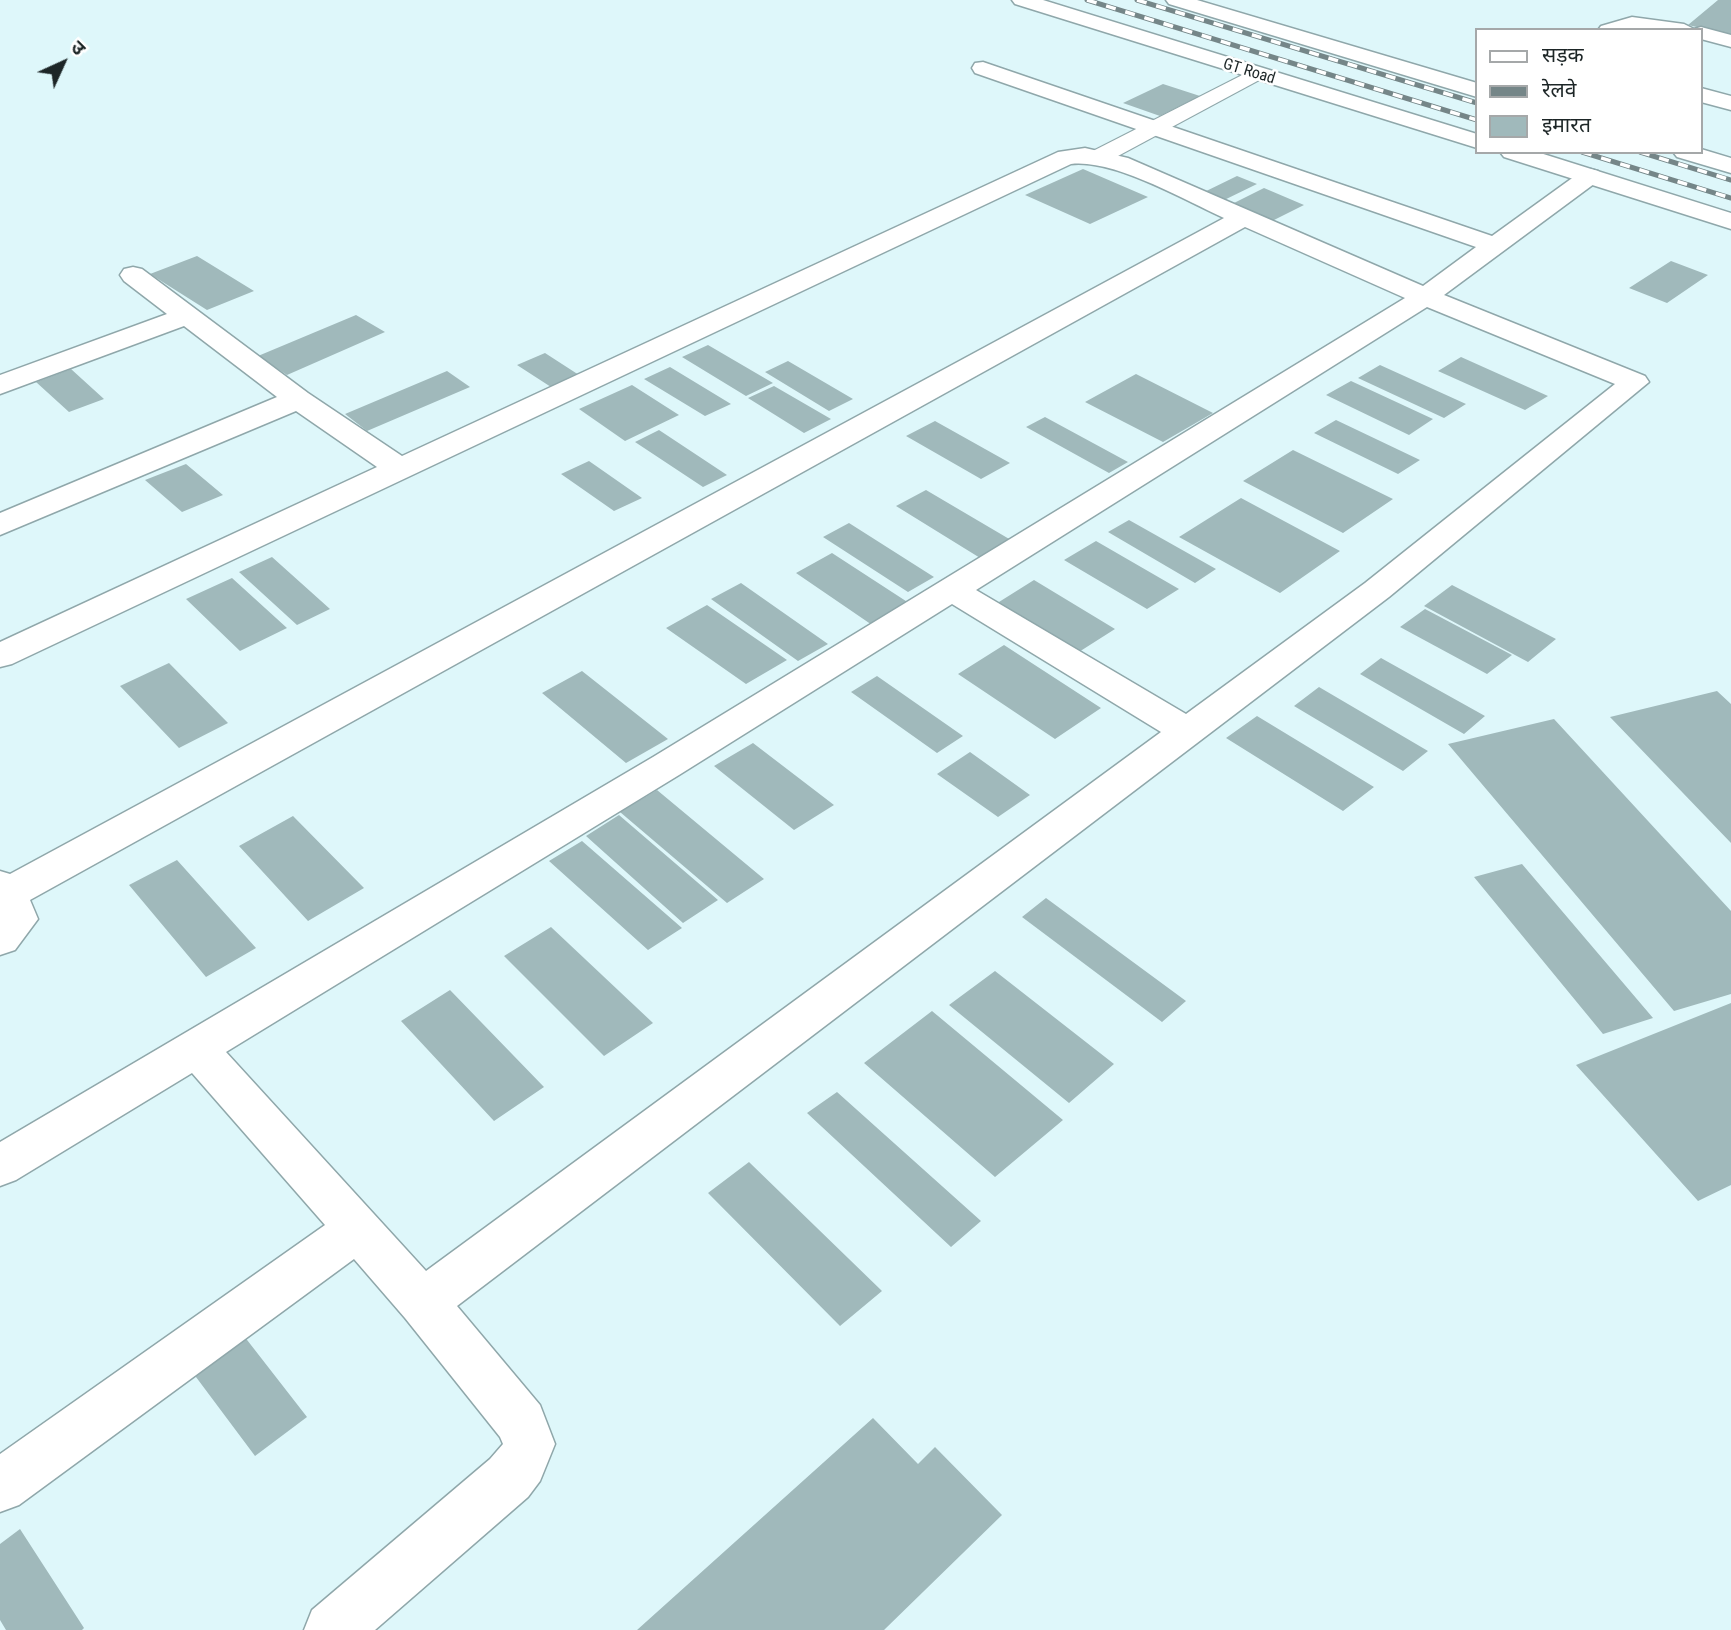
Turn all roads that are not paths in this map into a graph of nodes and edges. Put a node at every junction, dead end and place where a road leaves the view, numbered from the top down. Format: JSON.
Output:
{"nodes":[{"id":1,"x":1022,"y":0,"type":"edge"},
{"id":2,"x":1176,"y":0,"type":"edge"},
{"id":3,"x":1615,"y":28,"type":"edge"},
{"id":4,"x":1669,"y":28,"type":"edge"},
{"id":5,"x":1703,"y":34,"type":"edge"},
{"id":6,"x":1731,"y":41,"type":"edge"},
{"id":7,"x":983,"y":68,"type":"dead end"},
{"id":8,"x":1407,"y":69,"type":"junction"},
{"id":9,"x":1256,"y":74,"type":"junction"},
{"id":10,"x":1476,"y":90,"type":"edge"},
{"id":11,"x":1703,"y":96,"type":"edge"},
{"id":12,"x":1354,"y":103,"type":"junction"},
{"id":13,"x":1731,"y":103,"type":"edge"},
{"id":14,"x":1152,"y":128,"type":"junction"},
{"id":15,"x":1476,"y":141,"type":"edge"},
{"id":16,"x":1518,"y":154,"type":"edge"},
{"id":17,"x":1692,"y":154,"type":"edge"},
{"id":18,"x":1097,"y":158,"type":"junction"},
{"id":19,"x":1731,"y":166,"type":"edge"},
{"id":20,"x":1590,"y":176,"type":"junction"},
{"id":21,"x":1243,"y":218,"type":"junction"},
{"id":22,"x":1731,"y":221,"type":"edge"},
{"id":23,"x":1494,"y":245,"type":"junction"},
{"id":24,"x":133,"y":275,"type":"dead end"},
{"id":25,"x":1425,"y":298,"type":"junction"},
{"id":26,"x":186,"y":316,"type":"junction"},
{"id":27,"x":0,"y":385,"type":"edge"},
{"id":28,"x":298,"y":399,"type":"junction"},
{"id":29,"x":400,"y":469,"type":"junction"},
{"id":30,"x":0,"y":526,"type":"edge"},
{"id":31,"x":952,"y":590,"type":"junction"},
{"id":32,"x":0,"y":656,"type":"edge"},
{"id":33,"x":1187,"y":731,"type":"junction"},
{"id":34,"x":4,"y":890,"type":"edge"},
{"id":35,"x":0,"y":939,"type":"edge"},
{"id":36,"x":196,"y":1048,"type":"junction"},
{"id":37,"x":0,"y":1166,"type":"edge"},
{"id":38,"x":359,"y":1228,"type":"junction"},
{"id":39,"x":423,"y":1302,"type":"junction"},
{"id":40,"x":0,"y":1486,"type":"edge"},
{"id":41,"x":332,"y":1630,"type":"edge"}],
"edges":[{"from":1,"to":9,"type":"main road","name":"GT Road"},
{"from":2,"to":8,"type":"main road"},
{"from":3,"to":4,"type":"main road"},
{"from":5,"to":6,"type":"main road"},
{"from":7,"to":14,"type":"main road"},
{"from":8,"to":10,"type":"main road"},
{"from":8,"to":12,"type":"main road"},
{"from":9,"to":12,"type":"main road","name":"GT Road"},
{"from":9,"to":14,"type":"lane"},
{"from":11,"to":13,"type":"main road"},
{"from":12,"to":15,"type":"main road","name":"GT Road"},
{"from":14,"to":18,"type":"lane"},
{"from":14,"to":23,"type":"main road"},
{"from":16,"to":20,"type":"main road"},
{"from":17,"to":19,"type":"main road"},
{"from":18,"to":21,"type":"main road"},
{"from":18,"to":29,"type":"main road"},
{"from":20,"to":22,"type":"main road"},
{"from":20,"to":23,"type":"main road"},
{"from":21,"to":25,"type":"main road"},
{"from":21,"to":34,"type":"main road"},
{"from":23,"to":25,"type":"main road"},
{"from":24,"to":26,"type":"main road"},
{"from":25,"to":31,"type":"main road"},
{"from":25,"to":33,"type":"main road"},
{"from":26,"to":27,"type":"main road"},
{"from":26,"to":28,"type":"main road"},
{"from":28,"to":29,"type":"main road"},
{"from":28,"to":30,"type":"main road"},
{"from":29,"to":32,"type":"main road"},
{"from":31,"to":33,"type":"main road"},
{"from":31,"to":36,"type":"main road"},
{"from":33,"to":39,"type":"main road"},
{"from":34,"to":35,"type":"main road"},
{"from":36,"to":37,"type":"main road"},
{"from":36,"to":38,"type":"main road"},
{"from":38,"to":39,"type":"main road"},
{"from":38,"to":40,"type":"main road"},
{"from":39,"to":41,"type":"main road"}]}
